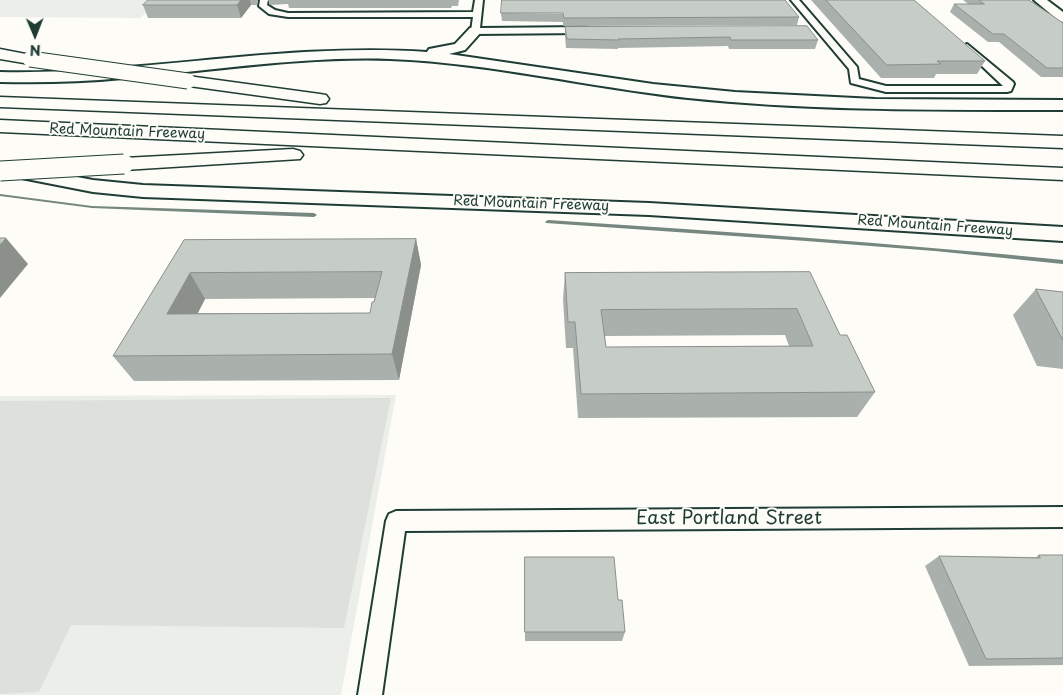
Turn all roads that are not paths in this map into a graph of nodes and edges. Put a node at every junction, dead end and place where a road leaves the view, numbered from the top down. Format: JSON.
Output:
{"nodes":[{"id":1,"x":264,"y":0,"type":"edge"},
{"id":2,"x":479,"y":0,"type":"edge"},
{"id":3,"x":795,"y":0,"type":"edge"},
{"id":4,"x":1040,"y":0,"type":"edge"},
{"id":5,"x":1063,"y":12,"type":"edge"},
{"id":6,"x":477,"y":14,"type":"junction"},
{"id":7,"x":1063,"y":18,"type":"edge"},
{"id":8,"x":475,"y":30,"type":"junction"},
{"id":9,"x":596,"y":30,"type":"edge"},
{"id":10,"x":811,"y":30,"type":"edge"},
{"id":11,"x":821,"y":30,"type":"junction"},
{"id":12,"x":959,"y":40,"type":"edge"},
{"id":13,"x":333,"y":54,"type":"junction"},
{"id":14,"x":0,"y":55,"type":"edge"},
{"id":15,"x":534,"y":70,"type":"junction"},
{"id":16,"x":0,"y":76,"type":"edge"},
{"id":17,"x":0,"y":102,"type":"edge"},
{"id":18,"x":1063,"y":105,"type":"edge"},
{"id":19,"x":0,"y":126,"type":"edge"},
{"id":20,"x":743,"y":130,"type":"junction"},
{"id":21,"x":1063,"y":142,"type":"edge"},
{"id":22,"x":652,"y":156,"type":"junction"},
{"id":23,"x":0,"y":170,"type":"edge"},
{"id":24,"x":1063,"y":174,"type":"edge"},
{"id":25,"x":1063,"y":234,"type":"edge"},
{"id":26,"x":1063,"y":517,"type":"edge"},
{"id":27,"x":396,"y":521,"type":"joint"},
{"id":28,"x":370,"y":695,"type":"edge"}],
"edges":[{"from":1,"to":6,"type":"street"},
{"from":2,"to":6,"type":"street"},
{"from":3,"to":11,"type":"street"},
{"from":4,"to":5,"type":"main road"},
{"from":4,"to":7,"type":"main road"},
{"from":6,"to":8,"type":"street"},
{"from":8,"to":9,"type":"street"},
{"from":8,"to":13,"type":"main road"},
{"from":8,"to":15,"type":"main road"},
{"from":10,"to":11,"type":"street"},
{"from":11,"to":12,"type":"street"},
{"from":13,"to":15,"type":"main road"},
{"from":13,"to":16,"type":"main road"},
{"from":14,"to":20,"type":"highway","bridge":true},
{"from":15,"to":18,"type":"main road"},
{"from":17,"to":20,"type":"highway","name":"Red Mountain Freeway"},
{"from":19,"to":22,"type":"highway","name":"Red Mountain Freeway"},
{"from":20,"to":21,"type":"highway","name":"Red Mountain Freeway"},
{"from":22,"to":23,"type":"highway","bridge":true},
{"from":22,"to":24,"type":"highway","name":"Red Mountain Freeway"},
{"from":23,"to":25,"type":"main road","name":"Red Mountain Freeway"},
{"from":26,"to":27,"type":"street","name":"East Portland Street"},
{"from":27,"to":28,"type":"street"}]}
